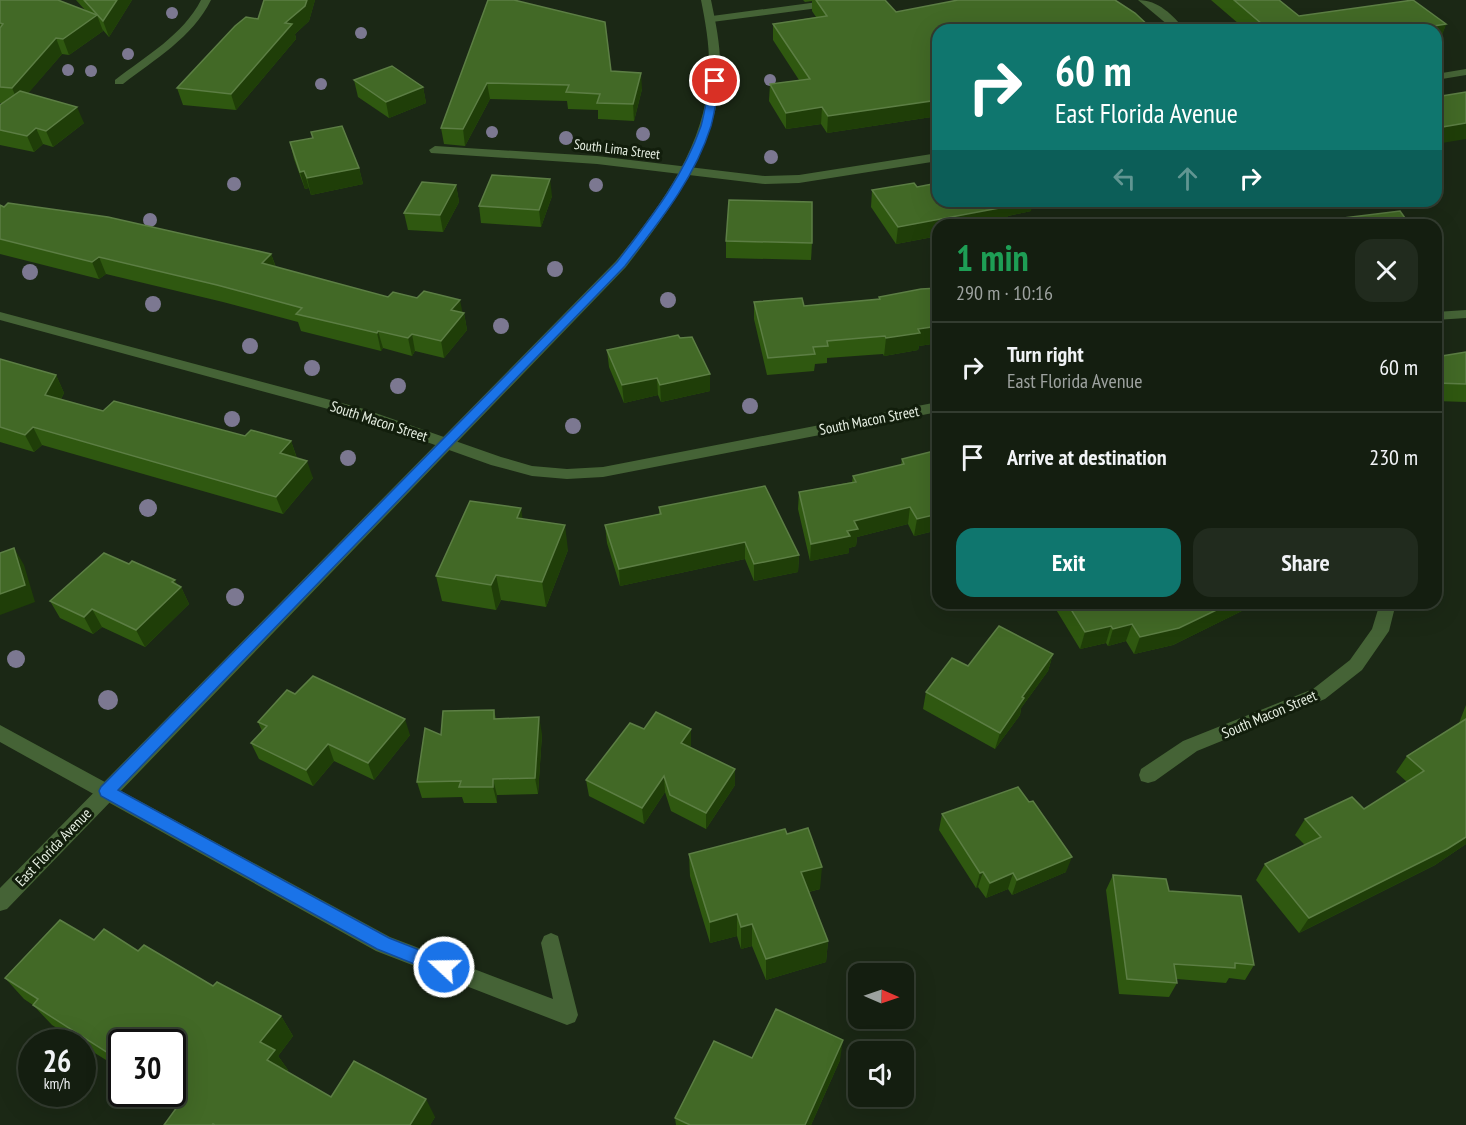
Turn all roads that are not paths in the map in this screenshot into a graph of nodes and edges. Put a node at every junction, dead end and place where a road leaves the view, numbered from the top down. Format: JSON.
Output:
{"nodes":[{"id":1,"x":206,"y":0,"type":"edge"},
{"id":2,"x":706,"y":0,"type":"edge"},
{"id":3,"x":856,"y":0,"type":"edge"},
{"id":4,"x":1143,"y":0,"type":"edge"},
{"id":5,"x":712,"y":19,"type":"junction"},
{"id":6,"x":1173,"y":24,"type":"edge"},
{"id":7,"x":1466,"y":72,"type":"edge"},
{"id":8,"x":1442,"y":76,"type":"edge"},
{"id":9,"x":119,"y":82,"type":"dead end"},
{"id":10,"x":435,"y":150,"type":"dead end"},
{"id":11,"x":932,"y":158,"type":"edge"},
{"id":12,"x":686,"y":172,"type":"junction"},
{"id":13,"x":1466,"y":314,"type":"edge"},
{"id":14,"x":0,"y":316,"type":"edge"},
{"id":15,"x":1442,"y":316,"type":"edge"},
{"id":16,"x":932,"y":408,"type":"edge"},
{"id":17,"x":447,"y":443,"type":"junction"},
{"id":18,"x":1386,"y":609,"type":"edge"},
{"id":19,"x":0,"y":733,"type":"edge"},
{"id":20,"x":1148,"y":775,"type":"dead end"},
{"id":21,"x":107,"y":791,"type":"junction"},
{"id":22,"x":0,"y":902,"type":"edge"},
{"id":23,"x":551,"y":943,"type":"dead end"}],
"edges":[{"from":1,"to":9,"type":"street"},
{"from":2,"to":5,"type":"street","name":"East Florida Avenue"},
{"from":3,"to":5,"type":"street"},
{"from":4,"to":6,"type":"street"},
{"from":5,"to":12,"type":"street","name":"East Florida Avenue"},
{"from":7,"to":8,"type":"street"},
{"from":10,"to":12,"type":"street","name":"South Lima Street"},
{"from":11,"to":12,"type":"street","name":"South Lima Street"},
{"from":12,"to":17,"type":"street","name":"East Florida Avenue"},
{"from":13,"to":15,"type":"street"},
{"from":14,"to":17,"type":"street","name":"South Macon Street"},
{"from":16,"to":17,"type":"street","name":"South Macon Street"},
{"from":17,"to":21,"type":"street","name":"East Florida Avenue"},
{"from":18,"to":20,"type":"street","name":"South Macon Street"},
{"from":19,"to":21,"type":"street"},
{"from":21,"to":22,"type":"street","name":"East Florida Avenue"},
{"from":21,"to":23,"type":"street"}]}
